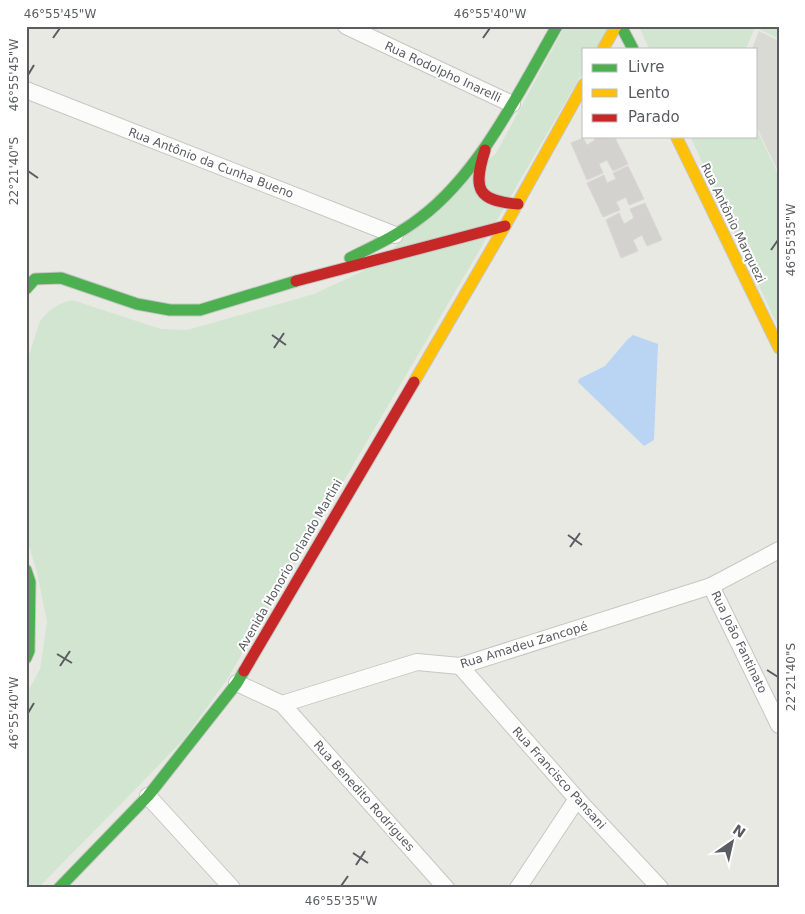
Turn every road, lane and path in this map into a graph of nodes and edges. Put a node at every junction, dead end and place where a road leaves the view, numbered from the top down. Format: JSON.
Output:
{"nodes":[{"id":1,"x":346,"y":26,"type":"edge"},
{"id":2,"x":557,"y":26,"type":"edge"},
{"id":3,"x":616,"y":26,"type":"edge"},
{"id":4,"x":621,"y":26,"type":"edge"},
{"id":5,"x":604,"y":48,"type":"edge"},
{"id":6,"x":632,"y":48,"type":"edge"},
{"id":7,"x":582,"y":88,"type":"edge"},
{"id":8,"x":26,"y":90,"type":"edge"},
{"id":9,"x":512,"y":104,"type":"junction"},
{"id":10,"x":677,"y":138,"type":"edge"},
{"id":11,"x":488,"y":142,"type":"junction"},
{"id":12,"x":518,"y":204,"type":"junction"},
{"id":13,"x":506,"y":226,"type":"junction"},
{"id":14,"x":395,"y":235,"type":"junction"},
{"id":15,"x":319,"y":274,"type":"junction"},
{"id":16,"x":29,"y":281,"type":"edge"},
{"id":17,"x":779,"y":348,"type":"edge"},
{"id":18,"x":779,"y":550,"type":"edge"},
{"id":19,"x":26,"y":570,"type":"edge"},
{"id":20,"x":712,"y":586,"type":"junction"},
{"id":21,"x":27,"y":653,"type":"edge"},
{"id":22,"x":460,"y":666,"type":"junction"},
{"id":23,"x":237,"y":682,"type":"junction"},
{"id":24,"x":282,"y":704,"type":"junction"},
{"id":25,"x":779,"y":725,"type":"edge"},
{"id":26,"x":148,"y":796,"type":"junction"},
{"id":27,"x":577,"y":799,"type":"junction"},
{"id":28,"x":59,"y":888,"type":"edge"},
{"id":29,"x":232,"y":888,"type":"edge"},
{"id":30,"x":446,"y":888,"type":"edge"},
{"id":31,"x":518,"y":888,"type":"edge"},
{"id":32,"x":660,"y":888,"type":"edge"}],
"edges":[{"from":1,"to":9,"type":"street","name":"Rua Rodolpho Inarelli"},
{"from":2,"to":9,"type":"main road"},
{"from":3,"to":5,"type":"main road"},
{"from":4,"to":6,"type":"main road"},
{"from":7,"to":12,"type":"main road","name":"Avenida Honorio Orlando Martini"},
{"from":8,"to":14,"type":"street","name":"Rua Antônio da Cunha Bueno"},
{"from":9,"to":11,"type":"main road"},
{"from":10,"to":17,"type":"main road","name":"Rua Antônio Marquezi"},
{"from":11,"to":12,"type":"main road"},
{"from":11,"to":14,"type":"main road"},
{"from":12,"to":13,"type":"main road","name":"Avenida Honorio Orlando Martini"},
{"from":13,"to":15,"type":"main road"},
{"from":13,"to":23,"type":"main road","name":"Avenida Honorio Orlando Martini"},
{"from":14,"to":15,"type":"main road"},
{"from":15,"to":16,"type":"main road"},
{"from":18,"to":20,"type":"street","name":"Rua Amadeu Zancopé"},
{"from":19,"to":21,"type":"main road"},
{"from":20,"to":22,"type":"street","name":"Rua Amadeu Zancopé"},
{"from":20,"to":25,"type":"street","name":"Rua João Fantinato"},
{"from":22,"to":24,"type":"street","name":"Rua Amadeu Zancopé"},
{"from":22,"to":27,"type":"street","name":"Rua Francisco Pansani"},
{"from":23,"to":24,"type":"street"},
{"from":23,"to":26,"type":"main road","name":"Avenida Honorio Orlando Martini"},
{"from":24,"to":30,"type":"street","name":"Rua Benedito Rodrigues"},
{"from":26,"to":28,"type":"main road","name":"Avenida Honorio Orlando Martini"},
{"from":26,"to":29,"type":"street"},
{"from":27,"to":31,"type":"street"},
{"from":27,"to":32,"type":"street","name":"Rua Francisco Pansani"}]}
